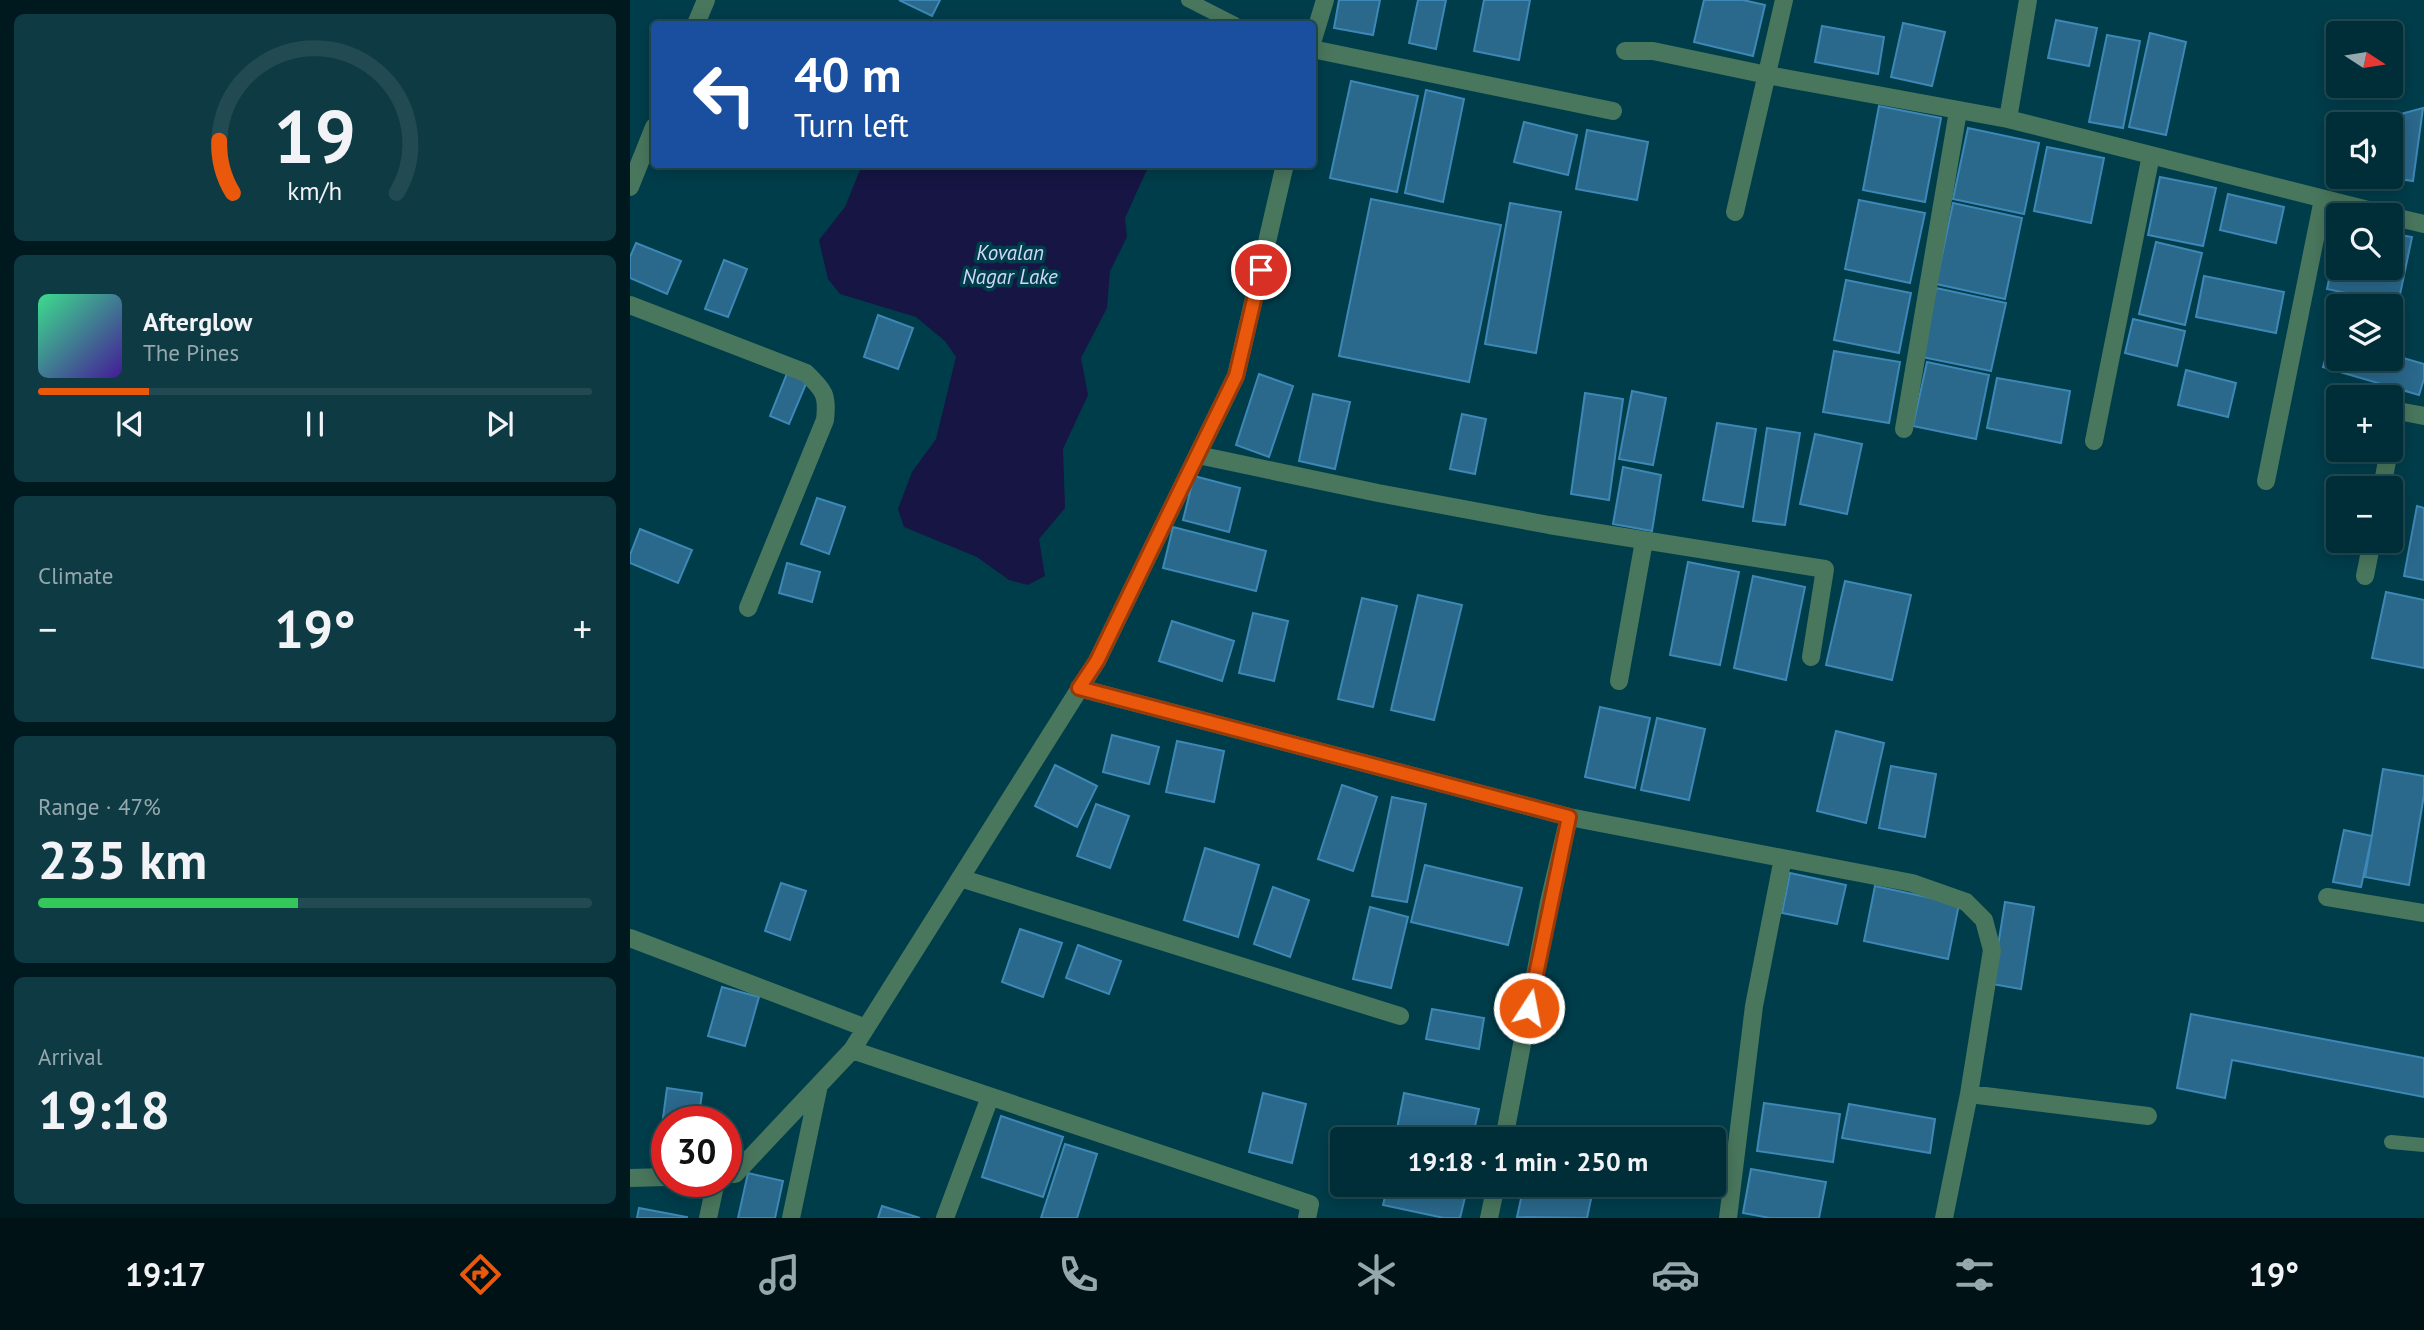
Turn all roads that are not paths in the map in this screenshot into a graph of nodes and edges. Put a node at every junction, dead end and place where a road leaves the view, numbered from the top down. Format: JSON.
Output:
{"nodes":[{"id":1,"x":706,"y":0,"type":"edge"},
{"id":2,"x":1188,"y":0,"type":"edge"},
{"id":3,"x":1325,"y":0,"type":"edge"},
{"id":4,"x":1784,"y":0,"type":"edge"},
{"id":5,"x":2028,"y":0,"type":"edge"},
{"id":6,"x":697,"y":21,"type":"edge"},
{"id":7,"x":1229,"y":21,"type":"edge"},
{"id":8,"x":1316,"y":30,"type":"edge"},
{"id":9,"x":1316,"y":49,"type":"edge"},
{"id":10,"x":1625,"y":51,"type":"dead end"},
{"id":11,"x":1767,"y":75,"type":"junction"},
{"id":12,"x":1613,"y":111,"type":"dead end"},
{"id":13,"x":1958,"y":111,"type":"junction"},
{"id":14,"x":2008,"y":119,"type":"junction"},
{"id":15,"x":651,"y":134,"type":"edge"},
{"id":16,"x":2151,"y":155,"type":"junction"},
{"id":17,"x":1284,"y":168,"type":"edge"},
{"id":18,"x":630,"y":187,"type":"edge"},
{"id":19,"x":2323,"y":199,"type":"junction"},
{"id":20,"x":2339,"y":203,"type":"edge"},
{"id":21,"x":1735,"y":212,"type":"dead end"},
{"id":22,"x":2403,"y":219,"type":"edge"},
{"id":23,"x":2424,"y":224,"type":"edge"},
{"id":24,"x":630,"y":305,"type":"edge"},
{"id":25,"x":2403,"y":412,"type":"edge"},
{"id":26,"x":2424,"y":416,"type":"edge"},
{"id":27,"x":1904,"y":429,"type":"dead end"},
{"id":28,"x":2094,"y":441,"type":"dead end"},
{"id":29,"x":1198,"y":455,"type":"junction"},
{"id":30,"x":2266,"y":481,"type":"dead end"},
{"id":31,"x":1644,"y":541,"type":"junction"},
{"id":32,"x":2370,"y":553,"type":"edge"},
{"id":33,"x":2365,"y":576,"type":"dead end"},
{"id":34,"x":748,"y":608,"type":"dead end"},
{"id":35,"x":1811,"y":657,"type":"dead end"},
{"id":36,"x":1619,"y":681,"type":"dead end"},
{"id":37,"x":1079,"y":688,"type":"junction"},
{"id":38,"x":1569,"y":817,"type":"junction"},
{"id":39,"x":1783,"y":858,"type":"junction"},
{"id":40,"x":961,"y":878,"type":"junction"},
{"id":41,"x":2328,"y":897,"type":"dead end"},
{"id":42,"x":2424,"y":914,"type":"edge"},
{"id":43,"x":630,"y":938,"type":"edge"},
{"id":44,"x":1400,"y":1016,"type":"dead end"},
{"id":45,"x":866,"y":1028,"type":"junction"},
{"id":46,"x":852,"y":1050,"type":"junction"},
{"id":47,"x":819,"y":1085,"type":"junction"},
{"id":48,"x":1969,"y":1094,"type":"junction"},
{"id":49,"x":990,"y":1097,"type":"junction"},
{"id":50,"x":2148,"y":1116,"type":"dead end"},
{"id":51,"x":1506,"y":1127,"type":"edge"},
{"id":52,"x":2391,"y":1142,"type":"dead end"},
{"id":53,"x":2424,"y":1145,"type":"edge"},
{"id":54,"x":742,"y":1167,"type":"edge"},
{"id":55,"x":651,"y":1177,"type":"edge"},
{"id":56,"x":630,"y":1178,"type":"edge"},
{"id":57,"x":713,"y":1197,"type":"edge"},
{"id":58,"x":1493,"y":1197,"type":"edge"},
{"id":59,"x":708,"y":1218,"type":"edge"},
{"id":60,"x":791,"y":1218,"type":"edge"},
{"id":61,"x":945,"y":1218,"type":"edge"},
{"id":62,"x":1307,"y":1218,"type":"edge"},
{"id":63,"x":1489,"y":1218,"type":"edge"},
{"id":64,"x":1728,"y":1218,"type":"edge"},
{"id":65,"x":1944,"y":1218,"type":"edge"}],
"edges":[{"from":1,"to":6,"type":"street"},
{"from":2,"to":7,"type":"lane"},
{"from":3,"to":8,"type":"street"},
{"from":4,"to":11,"type":"street"},
{"from":5,"to":14,"type":"street"},
{"from":9,"to":12,"type":"street"},
{"from":10,"to":11,"type":"street"},
{"from":11,"to":13,"type":"street"},
{"from":11,"to":21,"type":"street"},
{"from":13,"to":14,"type":"street"},
{"from":13,"to":27,"type":"street"},
{"from":14,"to":16,"type":"street"},
{"from":15,"to":18,"type":"street"},
{"from":16,"to":19,"type":"street"},
{"from":16,"to":28,"type":"street"},
{"from":17,"to":29,"type":"street"},
{"from":19,"to":20,"type":"street"},
{"from":19,"to":30,"type":"street"},
{"from":22,"to":23,"type":"street"},
{"from":24,"to":34,"type":"street"},
{"from":25,"to":26,"type":"street"},
{"from":29,"to":31,"type":"street"},
{"from":29,"to":37,"type":"street"},
{"from":31,"to":35,"type":"street"},
{"from":31,"to":36,"type":"street"},
{"from":32,"to":33,"type":"street"},
{"from":37,"to":38,"type":"street"},
{"from":37,"to":40,"type":"street"},
{"from":38,"to":39,"type":"street"},
{"from":38,"to":51,"type":"street"},
{"from":39,"to":48,"type":"street"},
{"from":39,"to":64,"type":"street"},
{"from":40,"to":44,"type":"street"},
{"from":40,"to":45,"type":"street"},
{"from":41,"to":42,"type":"street"},
{"from":43,"to":45,"type":"street"},
{"from":45,"to":46,"type":"street"},
{"from":46,"to":47,"type":"street"},
{"from":46,"to":49,"type":"street"},
{"from":47,"to":54,"type":"street"},
{"from":47,"to":60,"type":"street"},
{"from":48,"to":50,"type":"street"},
{"from":48,"to":65,"type":"street"},
{"from":49,"to":61,"type":"street"},
{"from":49,"to":62,"type":"street"},
{"from":52,"to":53,"type":"lane"},
{"from":55,"to":56,"type":"street"},
{"from":57,"to":59,"type":"street"},
{"from":58,"to":63,"type":"street"}]}
